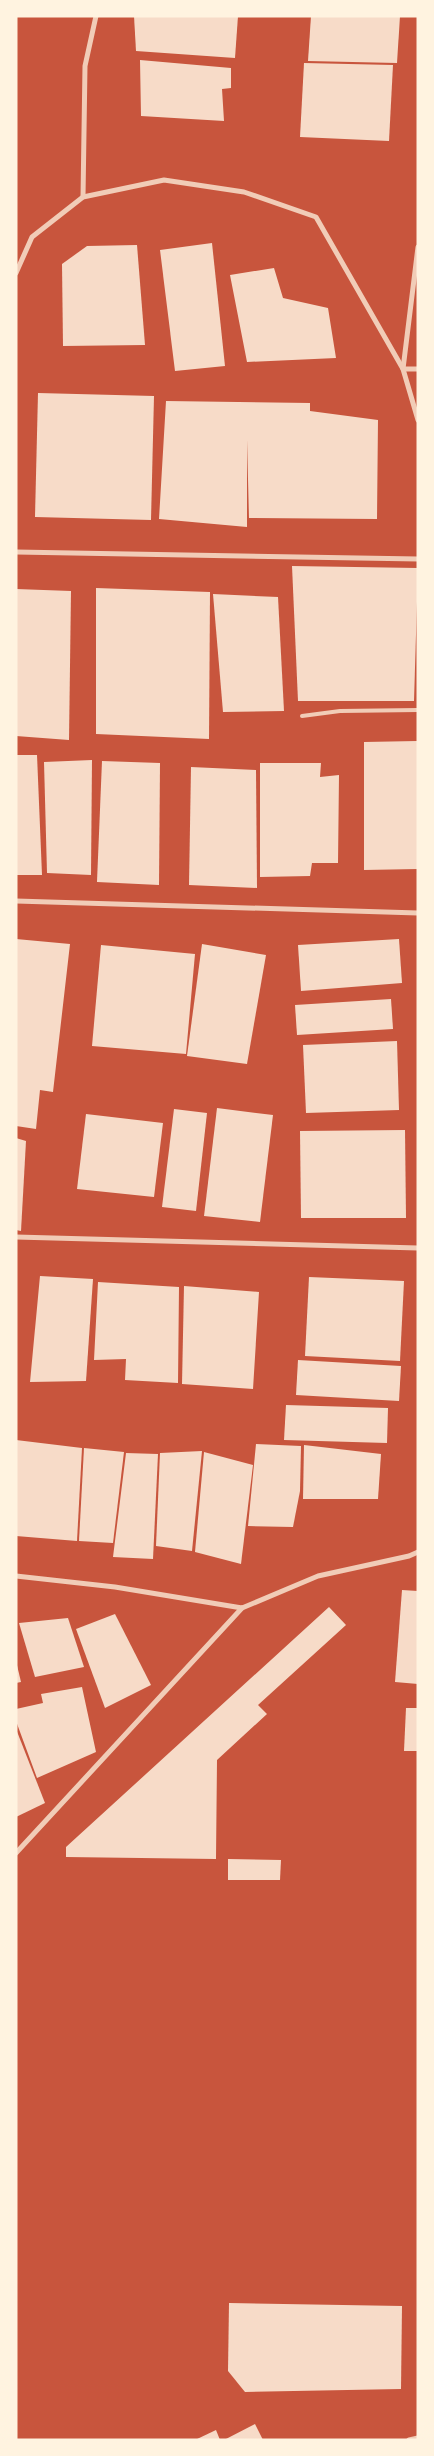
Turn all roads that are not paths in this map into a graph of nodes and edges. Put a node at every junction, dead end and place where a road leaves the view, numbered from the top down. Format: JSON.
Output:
{"nodes":[{"id":1,"x":96,"y":16,"type":"edge"},
{"id":2,"x":83,"y":197,"type":"junction"},
{"id":3,"x":418,"y":246,"type":"edge"},
{"id":4,"x":16,"y":273,"type":"edge"},
{"id":5,"x":403,"y":369,"type":"junction"},
{"id":6,"x":418,"y":369,"type":"edge"},
{"id":7,"x":418,"y":420,"type":"edge"},
{"id":8,"x":16,"y":552,"type":"edge"},
{"id":9,"x":418,"y":560,"type":"edge"},
{"id":10,"x":418,"y":710,"type":"edge"},
{"id":11,"x":302,"y":716,"type":"dead end"},
{"id":12,"x":16,"y":901,"type":"edge"},
{"id":13,"x":418,"y":913,"type":"edge"},
{"id":14,"x":16,"y":1237,"type":"edge"},
{"id":15,"x":418,"y":1248,"type":"edge"},
{"id":16,"x":418,"y":1552,"type":"edge"},
{"id":17,"x":16,"y":1576,"type":"edge"},
{"id":18,"x":242,"y":1608,"type":"junction"},
{"id":19,"x":16,"y":1853,"type":"edge"},
{"id":20,"x":418,"y":2438,"type":"edge"},
{"id":21,"x":409,"y":2440,"type":"edge"}],
"edges":[{"from":1,"to":2,"type":"street"},
{"from":2,"to":4,"type":"street"},
{"from":2,"to":5,"type":"street"},
{"from":3,"to":5,"type":"street"},
{"from":5,"to":6,"type":"street"},
{"from":5,"to":7,"type":"street"},
{"from":8,"to":9,"type":"street"},
{"from":10,"to":11,"type":"lane"},
{"from":12,"to":13,"type":"street"},
{"from":14,"to":15,"type":"street"},
{"from":16,"to":18,"type":"street"},
{"from":17,"to":18,"type":"street"},
{"from":18,"to":19,"type":"street"},
{"from":20,"to":21,"type":"street"}]}
